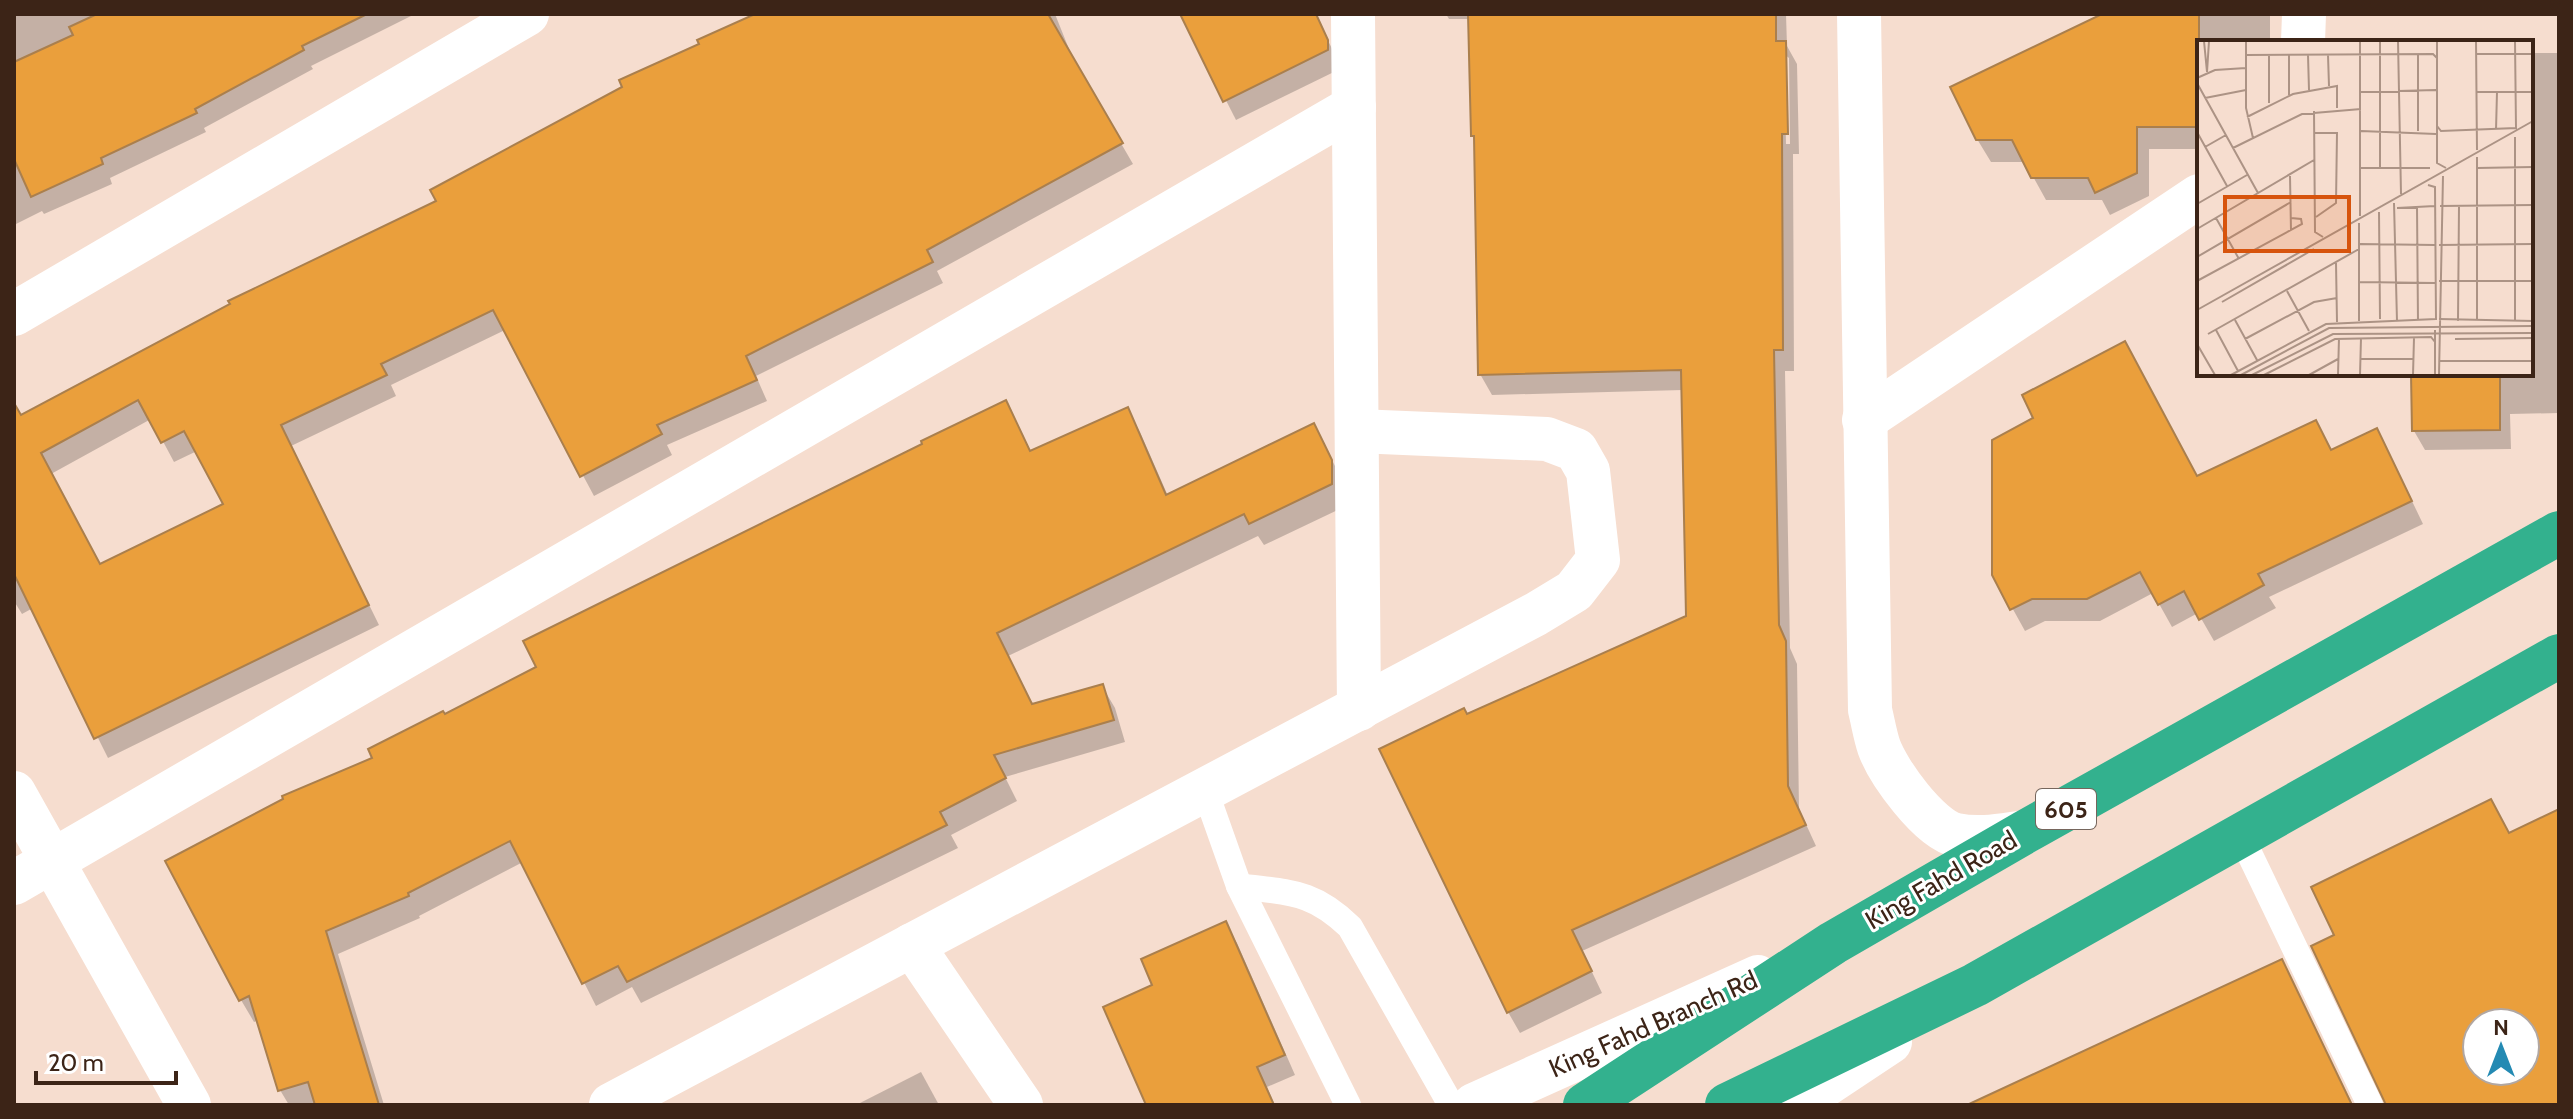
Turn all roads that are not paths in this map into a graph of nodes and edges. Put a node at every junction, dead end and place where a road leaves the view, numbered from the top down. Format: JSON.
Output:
{"nodes":[{"id":1,"x":527,"y":14,"type":"edge"},
{"id":2,"x":1353,"y":14,"type":"edge"},
{"id":3,"x":1859,"y":14,"type":"edge"},
{"id":4,"x":2304,"y":14,"type":"edge"},
{"id":5,"x":2303,"y":40,"type":"edge"},
{"id":6,"x":1354,"y":107,"type":"junction"},
{"id":7,"x":2197,"y":197,"type":"edge"},
{"id":8,"x":14,"y":314,"type":"edge"},
{"id":9,"x":1864,"y":420,"type":"junction"},
{"id":10,"x":1357,"y":431,"type":"junction"},
{"id":11,"x":2559,"y":533,"type":"edge"},
{"id":12,"x":2559,"y":656,"type":"edge"},
{"id":13,"x":1359,"y":709,"type":"junction"},
{"id":14,"x":1205,"y":790,"type":"junction"},
{"id":15,"x":14,"y":793,"type":"edge"},
{"id":16,"x":2025,"y":832,"type":"junction"},
{"id":17,"x":2240,"y":834,"type":"junction"},
{"id":18,"x":51,"y":861,"type":"junction"},
{"id":19,"x":14,"y":883,"type":"edge"},
{"id":20,"x":1239,"y":886,"type":"junction"},
{"id":21,"x":1833,"y":943,"type":"junction"},
{"id":22,"x":912,"y":945,"type":"junction"},
{"id":23,"x":1975,"y":985,"type":"junction"},
{"id":24,"x":189,"y":1105,"type":"edge"},
{"id":25,"x":611,"y":1105,"type":"edge"},
{"id":26,"x":1021,"y":1105,"type":"edge"},
{"id":27,"x":1348,"y":1105,"type":"edge"},
{"id":28,"x":1451,"y":1105,"type":"edge"},
{"id":29,"x":1474,"y":1105,"type":"edge"},
{"id":30,"x":1585,"y":1105,"type":"edge"},
{"id":31,"x":1727,"y":1105,"type":"edge"},
{"id":32,"x":1795,"y":1105,"type":"edge"},
{"id":33,"x":2370,"y":1105,"type":"edge"}],
"edges":[{"from":1,"to":8,"type":"street"},
{"from":2,"to":6,"type":"street"},
{"from":3,"to":9,"type":"street"},
{"from":4,"to":5,"type":"street"},
{"from":6,"to":10,"type":"street"},
{"from":6,"to":18,"type":"street"},
{"from":7,"to":9,"type":"street"},
{"from":9,"to":16,"type":"street"},
{"from":10,"to":13,"type":"street"},
{"from":10,"to":13,"type":"street"},
{"from":11,"to":16,"type":"highway","name":"King Fahd Road","number":"605"},
{"from":12,"to":17,"type":"highway"},
{"from":13,"to":14,"type":"street"},
{"from":14,"to":20,"type":"lane"},
{"from":14,"to":22,"type":"street"},
{"from":15,"to":18,"type":"street"},
{"from":16,"to":21,"type":"highway","name":"King Fahd Road","number":"605"},
{"from":17,"to":23,"type":"highway"},
{"from":17,"to":33,"type":"lane"},
{"from":18,"to":19,"type":"street"},
{"from":18,"to":24,"type":"street"},
{"from":20,"to":27,"type":"lane"},
{"from":20,"to":28,"type":"lane"},
{"from":21,"to":29,"type":"street","name":"King Fahd Branch Rd"},
{"from":21,"to":30,"type":"highway","name":"King Fahd Road","number":"605"},
{"from":22,"to":25,"type":"street"},
{"from":22,"to":26,"type":"street"},
{"from":23,"to":31,"type":"highway"},
{"from":23,"to":32,"type":"street"}]}
